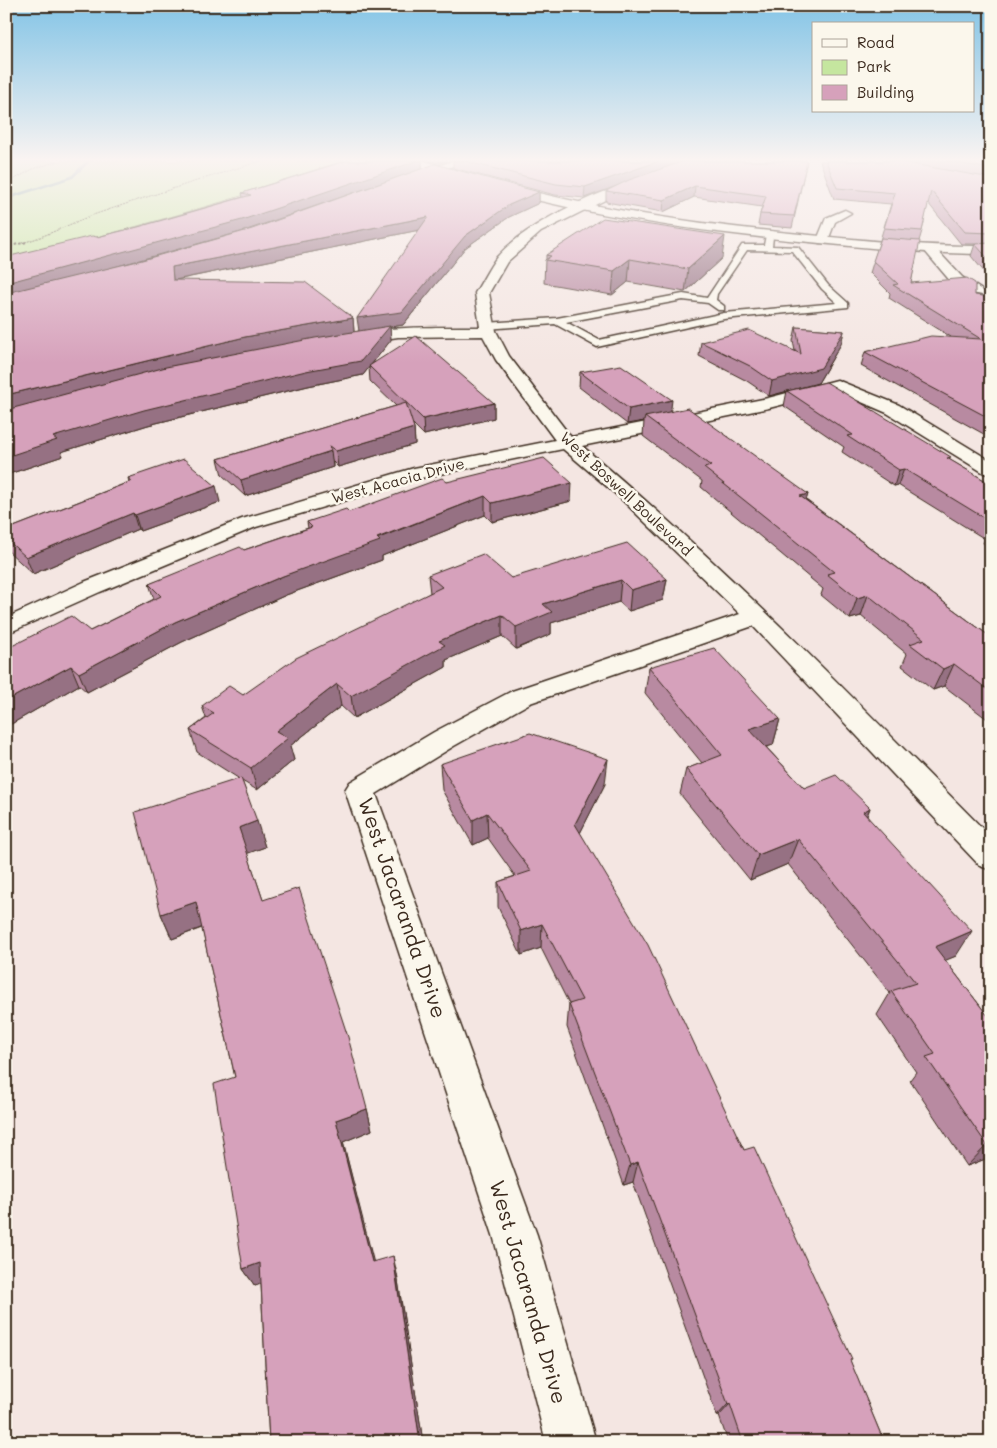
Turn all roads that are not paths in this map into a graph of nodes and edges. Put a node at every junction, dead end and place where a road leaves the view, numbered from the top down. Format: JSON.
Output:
{"nodes":[{"id":1,"x":538,"y":229,"type":"edge"},
{"id":2,"x":696,"y":229,"type":"edge"},
{"id":3,"x":827,"y":229,"type":"edge"},
{"id":4,"x":822,"y":240,"type":"junction"},
{"id":5,"x":768,"y":242,"type":"junction"},
{"id":6,"x":930,"y":250,"type":"junction"},
{"id":7,"x":991,"y":250,"type":"edge"},
{"id":8,"x":711,"y":301,"type":"junction"},
{"id":9,"x":991,"y":302,"type":"edge"},
{"id":10,"x":732,"y":316,"type":"junction"},
{"id":11,"x":557,"y":321,"type":"junction"},
{"id":12,"x":487,"y":329,"type":"junction"},
{"id":13,"x":335,"y":342,"type":"edge"},
{"id":14,"x":566,"y":442,"type":"junction"},
{"id":15,"x":991,"y":469,"type":"edge"},
{"id":16,"x":757,"y":616,"type":"junction"},
{"id":17,"x":6,"y":627,"type":"edge"},
{"id":18,"x":991,"y":858,"type":"edge"},
{"id":19,"x":571,"y":1442,"type":"edge"}],
"edges":[{"from":1,"to":12,"type":"street","name":"West Boswell Boulevard"},
{"from":2,"to":5,"type":"street"},
{"from":3,"to":4,"type":"street"},
{"from":4,"to":5,"type":"street"},
{"from":4,"to":6,"type":"street"},
{"from":5,"to":8,"type":"lane"},
{"from":5,"to":10,"type":"lane"},
{"from":6,"to":7,"type":"street"},
{"from":6,"to":9,"type":"street"},
{"from":8,"to":10,"type":"lane"},
{"from":8,"to":11,"type":"lane"},
{"from":10,"to":11,"type":"lane"},
{"from":11,"to":12,"type":"lane"},
{"from":12,"to":13,"type":"street"},
{"from":12,"to":14,"type":"street","name":"West Boswell Boulevard"},
{"from":14,"to":15,"type":"street","name":"West Acacia Drive"},
{"from":14,"to":16,"type":"street","name":"West Boswell Boulevard"},
{"from":14,"to":17,"type":"street","name":"West Acacia Drive"},
{"from":16,"to":18,"type":"street","name":"West Boswell Boulevard"},
{"from":16,"to":19,"type":"street","name":"West Jacaranda Drive"}]}
